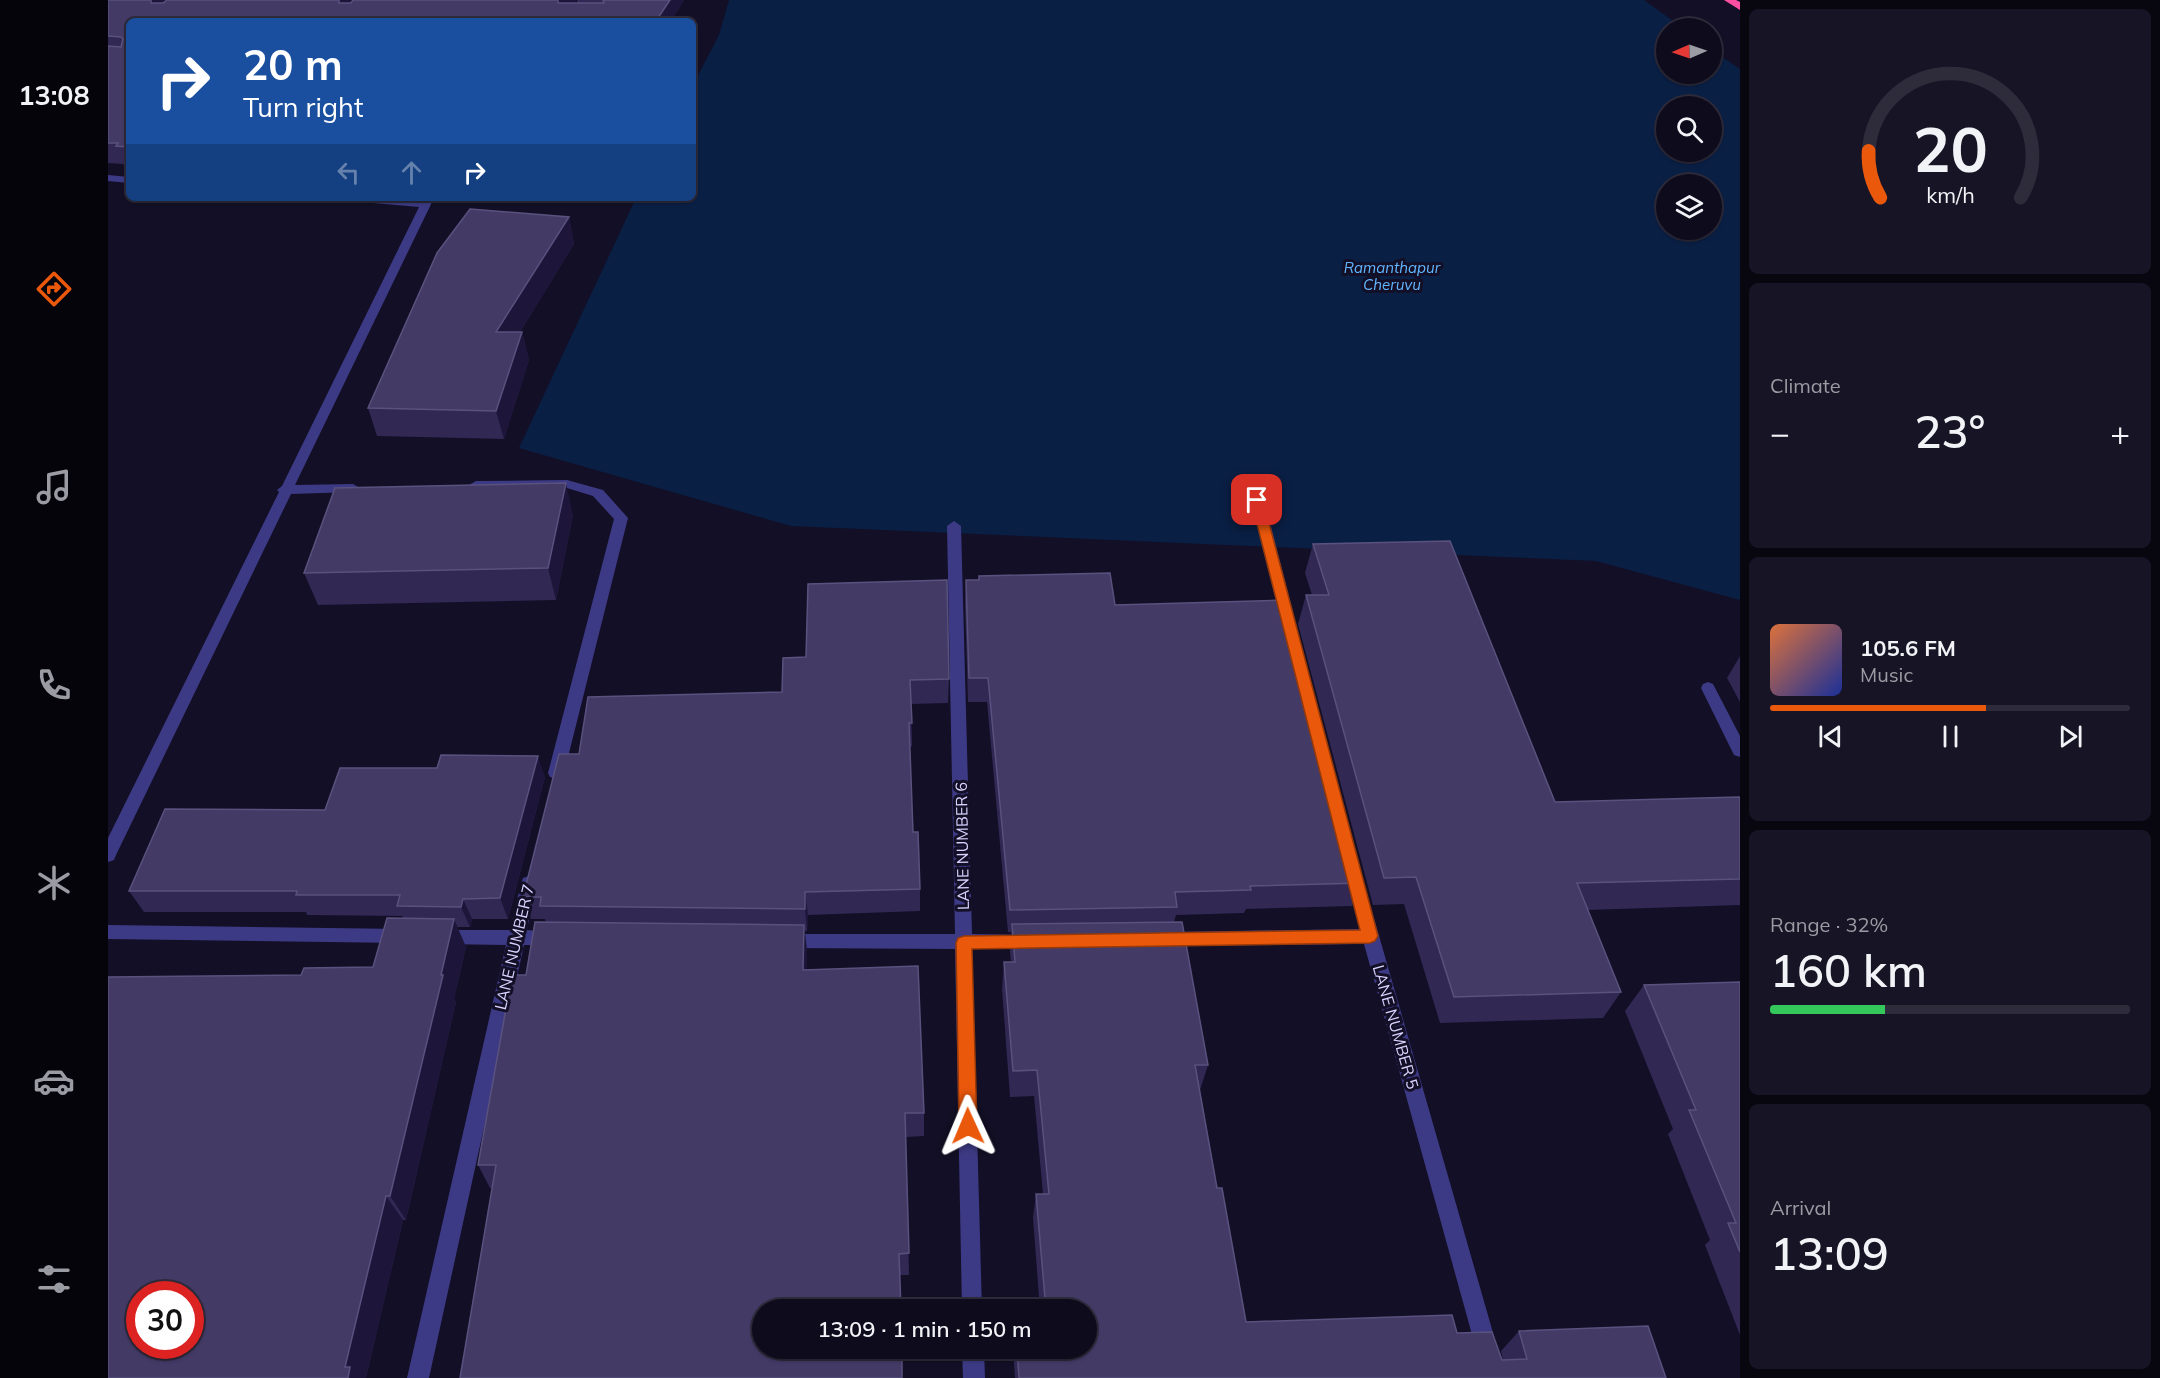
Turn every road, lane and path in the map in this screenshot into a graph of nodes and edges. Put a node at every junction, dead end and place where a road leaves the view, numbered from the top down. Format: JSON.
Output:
{"nodes":[{"id":1,"x":1729,"y":0,"type":"edge"},
{"id":2,"x":1740,"y":7,"type":"edge"},
{"id":3,"x":108,"y":178,"type":"edge"},
{"id":4,"x":126,"y":180,"type":"edge"},
{"id":5,"x":426,"y":201,"type":"edge"},
{"id":6,"x":459,"y":485,"type":"edge"},
{"id":7,"x":366,"y":488,"type":"edge"},
{"id":8,"x":284,"y":490,"type":"junction"},
{"id":9,"x":1257,"y":500,"type":"dead end"},
{"id":10,"x":954,"y":526,"type":"dead end"},
{"id":11,"x":1292,"y":637,"type":"edge"},
{"id":12,"x":1708,"y":688,"type":"dead end"},
{"id":13,"x":1740,"y":751,"type":"edge"},
{"id":14,"x":552,"y":790,"type":"edge"},
{"id":15,"x":108,"y":855,"type":"edge"},
{"id":16,"x":1349,"y":856,"type":"edge"},
{"id":17,"x":532,"y":870,"type":"edge"},
{"id":18,"x":108,"y":932,"type":"edge"},
{"id":19,"x":1370,"y":936,"type":"junction"},
{"id":20,"x":515,"y":938,"type":"junction"},
{"id":21,"x":574,"y":938,"type":"edge"},
{"id":22,"x":763,"y":940,"type":"edge"},
{"id":23,"x":1155,"y":940,"type":"edge"},
{"id":24,"x":1047,"y":941,"type":"edge"},
{"id":25,"x":964,"y":943,"type":"junction"},
{"id":26,"x":972,"y":1299,"type":"edge"},
{"id":27,"x":973,"y":1359,"type":"edge"},
{"id":28,"x":418,"y":1378,"type":"edge"},
{"id":29,"x":974,"y":1378,"type":"edge"},
{"id":30,"x":1495,"y":1378,"type":"edge"}],
"edges":[{"from":1,"to":2,"type":"highway"},
{"from":3,"to":4,"type":"street"},
{"from":5,"to":8,"type":"street"},
{"from":6,"to":14,"type":"street"},
{"from":7,"to":8,"type":"street"},
{"from":8,"to":15,"type":"street"},
{"from":9,"to":11,"type":"street"},
{"from":10,"to":25,"type":"street","name":"LANE NUMBER 6"},
{"from":12,"to":13,"type":"street"},
{"from":16,"to":19,"type":"street","name":"LANE NUMBER 5"},
{"from":17,"to":20,"type":"street","name":"LANE NUMBER 7"},
{"from":18,"to":20,"type":"street"},
{"from":19,"to":23,"type":"street"},
{"from":19,"to":30,"type":"street","name":"LANE NUMBER 5"},
{"from":20,"to":21,"type":"street"},
{"from":20,"to":28,"type":"street","name":"LANE NUMBER 7"},
{"from":22,"to":25,"type":"street"},
{"from":24,"to":25,"type":"street"},
{"from":25,"to":26,"type":"street","name":"LANE NUMBER 6"},
{"from":27,"to":29,"type":"street"}]}
